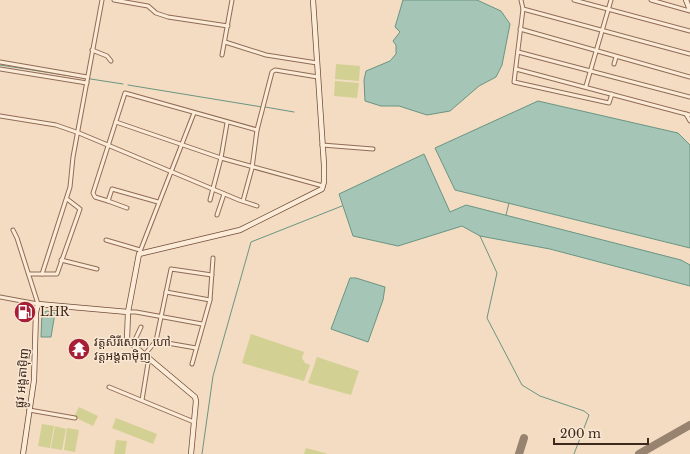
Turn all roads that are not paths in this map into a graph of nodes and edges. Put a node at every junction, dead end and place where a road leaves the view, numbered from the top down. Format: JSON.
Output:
{"nodes":[{"id":1,"x":102,"y":0,"type":"edge"},
{"id":2,"x":114,"y":0,"type":"edge"},
{"id":3,"x":232,"y":0,"type":"edge"},
{"id":4,"x":313,"y":0,"type":"edge"},
{"id":5,"x":521,"y":0,"type":"edge"},
{"id":6,"x":574,"y":0,"type":"edge"},
{"id":7,"x":611,"y":0,"type":"edge"},
{"id":8,"x":651,"y":0,"type":"edge"},
{"id":9,"x":686,"y":0,"type":"edge"},
{"id":10,"x":523,"y":9,"type":"junction"},
{"id":11,"x":608,"y":9,"type":"junction"},
{"id":12,"x":690,"y":11,"type":"edge"},
{"id":13,"x":228,"y":26,"type":"junction"},
{"id":14,"x":520,"y":29,"type":"junction"},
{"id":15,"x":602,"y":30,"type":"junction"},
{"id":16,"x":690,"y":31,"type":"edge"},
{"id":17,"x":225,"y":42,"type":"junction"},
{"id":18,"x":92,"y":50,"type":"junction"},
{"id":19,"x":596,"y":51,"type":"junction"},
{"id":20,"x":518,"y":52,"type":"junction"},
{"id":21,"x":690,"y":54,"type":"edge"},
{"id":22,"x":222,"y":55,"type":"dead end"},
{"id":23,"x":616,"y":57,"type":"junction"},
{"id":24,"x":111,"y":61,"type":"dead end"},
{"id":25,"x":0,"y":62,"type":"edge"},
{"id":26,"x":317,"y":63,"type":"junction"},
{"id":27,"x":614,"y":64,"type":"dead end"},
{"id":28,"x":0,"y":69,"type":"edge"},
{"id":29,"x":516,"y":69,"type":"junction"},
{"id":30,"x":591,"y":71,"type":"junction"},
{"id":31,"x":87,"y":77,"type":"junction"},
{"id":32,"x":318,"y":77,"type":"junction"},
{"id":33,"x":690,"y":77,"type":"edge"},
{"id":34,"x":87,"y":82,"type":"junction"},
{"id":35,"x":586,"y":86,"type":"junction"},
{"id":36,"x":612,"y":94,"type":"junction"},
{"id":37,"x":690,"y":97,"type":"edge"},
{"id":38,"x":194,"y":113,"type":"junction"},
{"id":39,"x":686,"y":114,"type":"junction"},
{"id":40,"x":690,"y":115,"type":"edge"},
{"id":41,"x":0,"y":116,"type":"edge"},
{"id":42,"x":690,"y":121,"type":"edge"},
{"id":43,"x":116,"y":122,"type":"junction"},
{"id":44,"x":227,"y":123,"type":"junction"},
{"id":45,"x":257,"y":130,"type":"junction"},
{"id":46,"x":79,"y":133,"type":"junction"},
{"id":47,"x":182,"y":145,"type":"junction"},
{"id":48,"x":322,"y":145,"type":"junction"},
{"id":49,"x":109,"y":146,"type":"junction"},
{"id":50,"x":373,"y":149,"type":"dead end"},
{"id":51,"x":221,"y":158,"type":"junction"},
{"id":52,"x":252,"y":168,"type":"junction"},
{"id":53,"x":171,"y":172,"type":"junction"},
{"id":54,"x":323,"y":186,"type":"junction"},
{"id":55,"x":213,"y":189,"type":"junction"},
{"id":56,"x":224,"y":194,"type":"junction"},
{"id":57,"x":67,"y":199,"type":"junction"},
{"id":58,"x":210,"y":200,"type":"dead end"},
{"id":59,"x":244,"y":201,"type":"junction"},
{"id":60,"x":108,"y":202,"type":"junction"},
{"id":61,"x":158,"y":202,"type":"junction"},
{"id":62,"x":257,"y":206,"type":"dead end"},
{"id":63,"x":127,"y":208,"type":"dead end"},
{"id":64,"x":217,"y":215,"type":"dead end"},
{"id":65,"x":13,"y":230,"type":"dead end"},
{"id":66,"x":106,"y":240,"type":"dead end"},
{"id":67,"x":139,"y":252,"type":"junction"},
{"id":68,"x":213,"y":258,"type":"dead end"},
{"id":69,"x":61,"y":260,"type":"junction"},
{"id":70,"x":97,"y":269,"type":"dead end"},
{"id":71,"x":29,"y":274,"type":"junction"},
{"id":72,"x":42,"y":274,"type":"junction"},
{"id":73,"x":212,"y":276,"type":"junction"},
{"id":74,"x":166,"y":292,"type":"junction"},
{"id":75,"x":0,"y":297,"type":"edge"},
{"id":76,"x":210,"y":300,"type":"junction"},
{"id":77,"x":38,"y":304,"type":"junction"},
{"id":78,"x":128,"y":312,"type":"junction"},
{"id":79,"x":162,"y":316,"type":"junction"},
{"id":80,"x":202,"y":324,"type":"junction"},
{"id":81,"x":141,"y":327,"type":"dead end"},
{"id":82,"x":156,"y":341,"type":"junction"},
{"id":83,"x":133,"y":344,"type":"junction"},
{"id":84,"x":196,"y":348,"type":"junction"},
{"id":85,"x":147,"y":356,"type":"junction"},
{"id":86,"x":192,"y":364,"type":"dead end"},
{"id":87,"x":109,"y":387,"type":"dead end"},
{"id":88,"x":142,"y":400,"type":"junction"},
{"id":89,"x":29,"y":410,"type":"junction"},
{"id":90,"x":75,"y":418,"type":"dead end"},
{"id":91,"x":194,"y":422,"type":"junction"},
{"id":92,"x":23,"y":454,"type":"edge"},
{"id":93,"x":191,"y":454,"type":"edge"}],
"edges":[{"from":1,"to":18,"type":"street"},
{"from":2,"to":13,"type":"street"},
{"from":3,"to":13,"type":"street"},
{"from":4,"to":26,"type":"street"},
{"from":5,"to":10,"type":"street"},
{"from":6,"to":11,"type":"street"},
{"from":7,"to":11,"type":"street"},
{"from":8,"to":12,"type":"street"},
{"from":9,"to":12,"type":"street"},
{"from":10,"to":14,"type":"street"},
{"from":10,"to":15,"type":"street"},
{"from":11,"to":15,"type":"street"},
{"from":11,"to":16,"type":"street"},
{"from":13,"to":17,"type":"street"},
{"from":14,"to":19,"type":"street"},
{"from":14,"to":20,"type":"street"},
{"from":15,"to":19,"type":"street"},
{"from":15,"to":21,"type":"street"},
{"from":17,"to":22,"type":"street"},
{"from":17,"to":26,"type":"street"},
{"from":18,"to":24,"type":"street"},
{"from":18,"to":31,"type":"street"},
{"from":19,"to":23,"type":"street"},
{"from":19,"to":30,"type":"street"},
{"from":20,"to":29,"type":"street"},
{"from":20,"to":30,"type":"street"},
{"from":23,"to":27,"type":"street"},
{"from":23,"to":33,"type":"street"},
{"from":25,"to":31,"type":"street"},
{"from":26,"to":32,"type":"street"},
{"from":28,"to":34,"type":"street"},
{"from":29,"to":35,"type":"street"},
{"from":29,"to":36,"type":"street"},
{"from":30,"to":35,"type":"street"},
{"from":30,"to":37,"type":"street"},
{"from":31,"to":34,"type":"street"},
{"from":32,"to":45,"type":"street"},
{"from":32,"to":48,"type":"street"},
{"from":34,"to":46,"type":"street"},
{"from":35,"to":36,"type":"street"},
{"from":36,"to":39,"type":"street"},
{"from":38,"to":43,"type":"street"},
{"from":38,"to":44,"type":"street"},
{"from":38,"to":47,"type":"street"},
{"from":39,"to":40,"type":"street"},
{"from":39,"to":42,"type":"street"},
{"from":41,"to":46,"type":"street"},
{"from":43,"to":47,"type":"street"},
{"from":43,"to":49,"type":"street"},
{"from":44,"to":45,"type":"street"},
{"from":44,"to":51,"type":"street"},
{"from":45,"to":52,"type":"street"},
{"from":46,"to":49,"type":"street"},
{"from":46,"to":57,"type":"street"},
{"from":47,"to":51,"type":"street"},
{"from":47,"to":53,"type":"street"},
{"from":48,"to":50,"type":"street"},
{"from":48,"to":54,"type":"street"},
{"from":49,"to":53,"type":"street"},
{"from":49,"to":60,"type":"street"},
{"from":51,"to":52,"type":"street"},
{"from":51,"to":55,"type":"street"},
{"from":52,"to":54,"type":"street"},
{"from":52,"to":59,"type":"street"},
{"from":53,"to":55,"type":"street"},
{"from":53,"to":61,"type":"street"},
{"from":54,"to":67,"type":"street"},
{"from":55,"to":56,"type":"street"},
{"from":55,"to":58,"type":"street"},
{"from":56,"to":59,"type":"street"},
{"from":56,"to":64,"type":"street"},
{"from":57,"to":69,"type":"street"},
{"from":57,"to":72,"type":"street"},
{"from":59,"to":62,"type":"street"},
{"from":60,"to":61,"type":"street"},
{"from":60,"to":63,"type":"street"},
{"from":61,"to":67,"type":"street"},
{"from":65,"to":71,"type":"street"},
{"from":66,"to":67,"type":"street"},
{"from":67,"to":78,"type":"street"},
{"from":68,"to":73,"type":"street"},
{"from":69,"to":70,"type":"street"},
{"from":69,"to":72,"type":"street"},
{"from":71,"to":72,"type":"street"},
{"from":71,"to":77,"type":"street"},
{"from":73,"to":74,"type":"street"},
{"from":73,"to":76,"type":"street"},
{"from":74,"to":76,"type":"street"},
{"from":74,"to":79,"type":"street"},
{"from":75,"to":77,"type":"street"},
{"from":76,"to":80,"type":"street"},
{"from":77,"to":78,"type":"street"},
{"from":77,"to":89,"type":"street","name":"ផ្លូវ អង្តតាម៉ិញ"},
{"from":78,"to":79,"type":"street"},
{"from":78,"to":83,"type":"street"},
{"from":79,"to":80,"type":"street"},
{"from":79,"to":82,"type":"street"},
{"from":80,"to":84,"type":"street"},
{"from":81,"to":83,"type":"street"},
{"from":82,"to":84,"type":"street"},
{"from":82,"to":85,"type":"street"},
{"from":83,"to":85,"type":"street"},
{"from":84,"to":86,"type":"street"},
{"from":85,"to":88,"type":"street"},
{"from":85,"to":91,"type":"street"},
{"from":87,"to":88,"type":"street"},
{"from":88,"to":91,"type":"street"},
{"from":89,"to":90,"type":"street"},
{"from":89,"to":92,"type":"street","name":"ផ្លូវ អង្តតាម៉ិញ"},
{"from":91,"to":93,"type":"street"}]}
